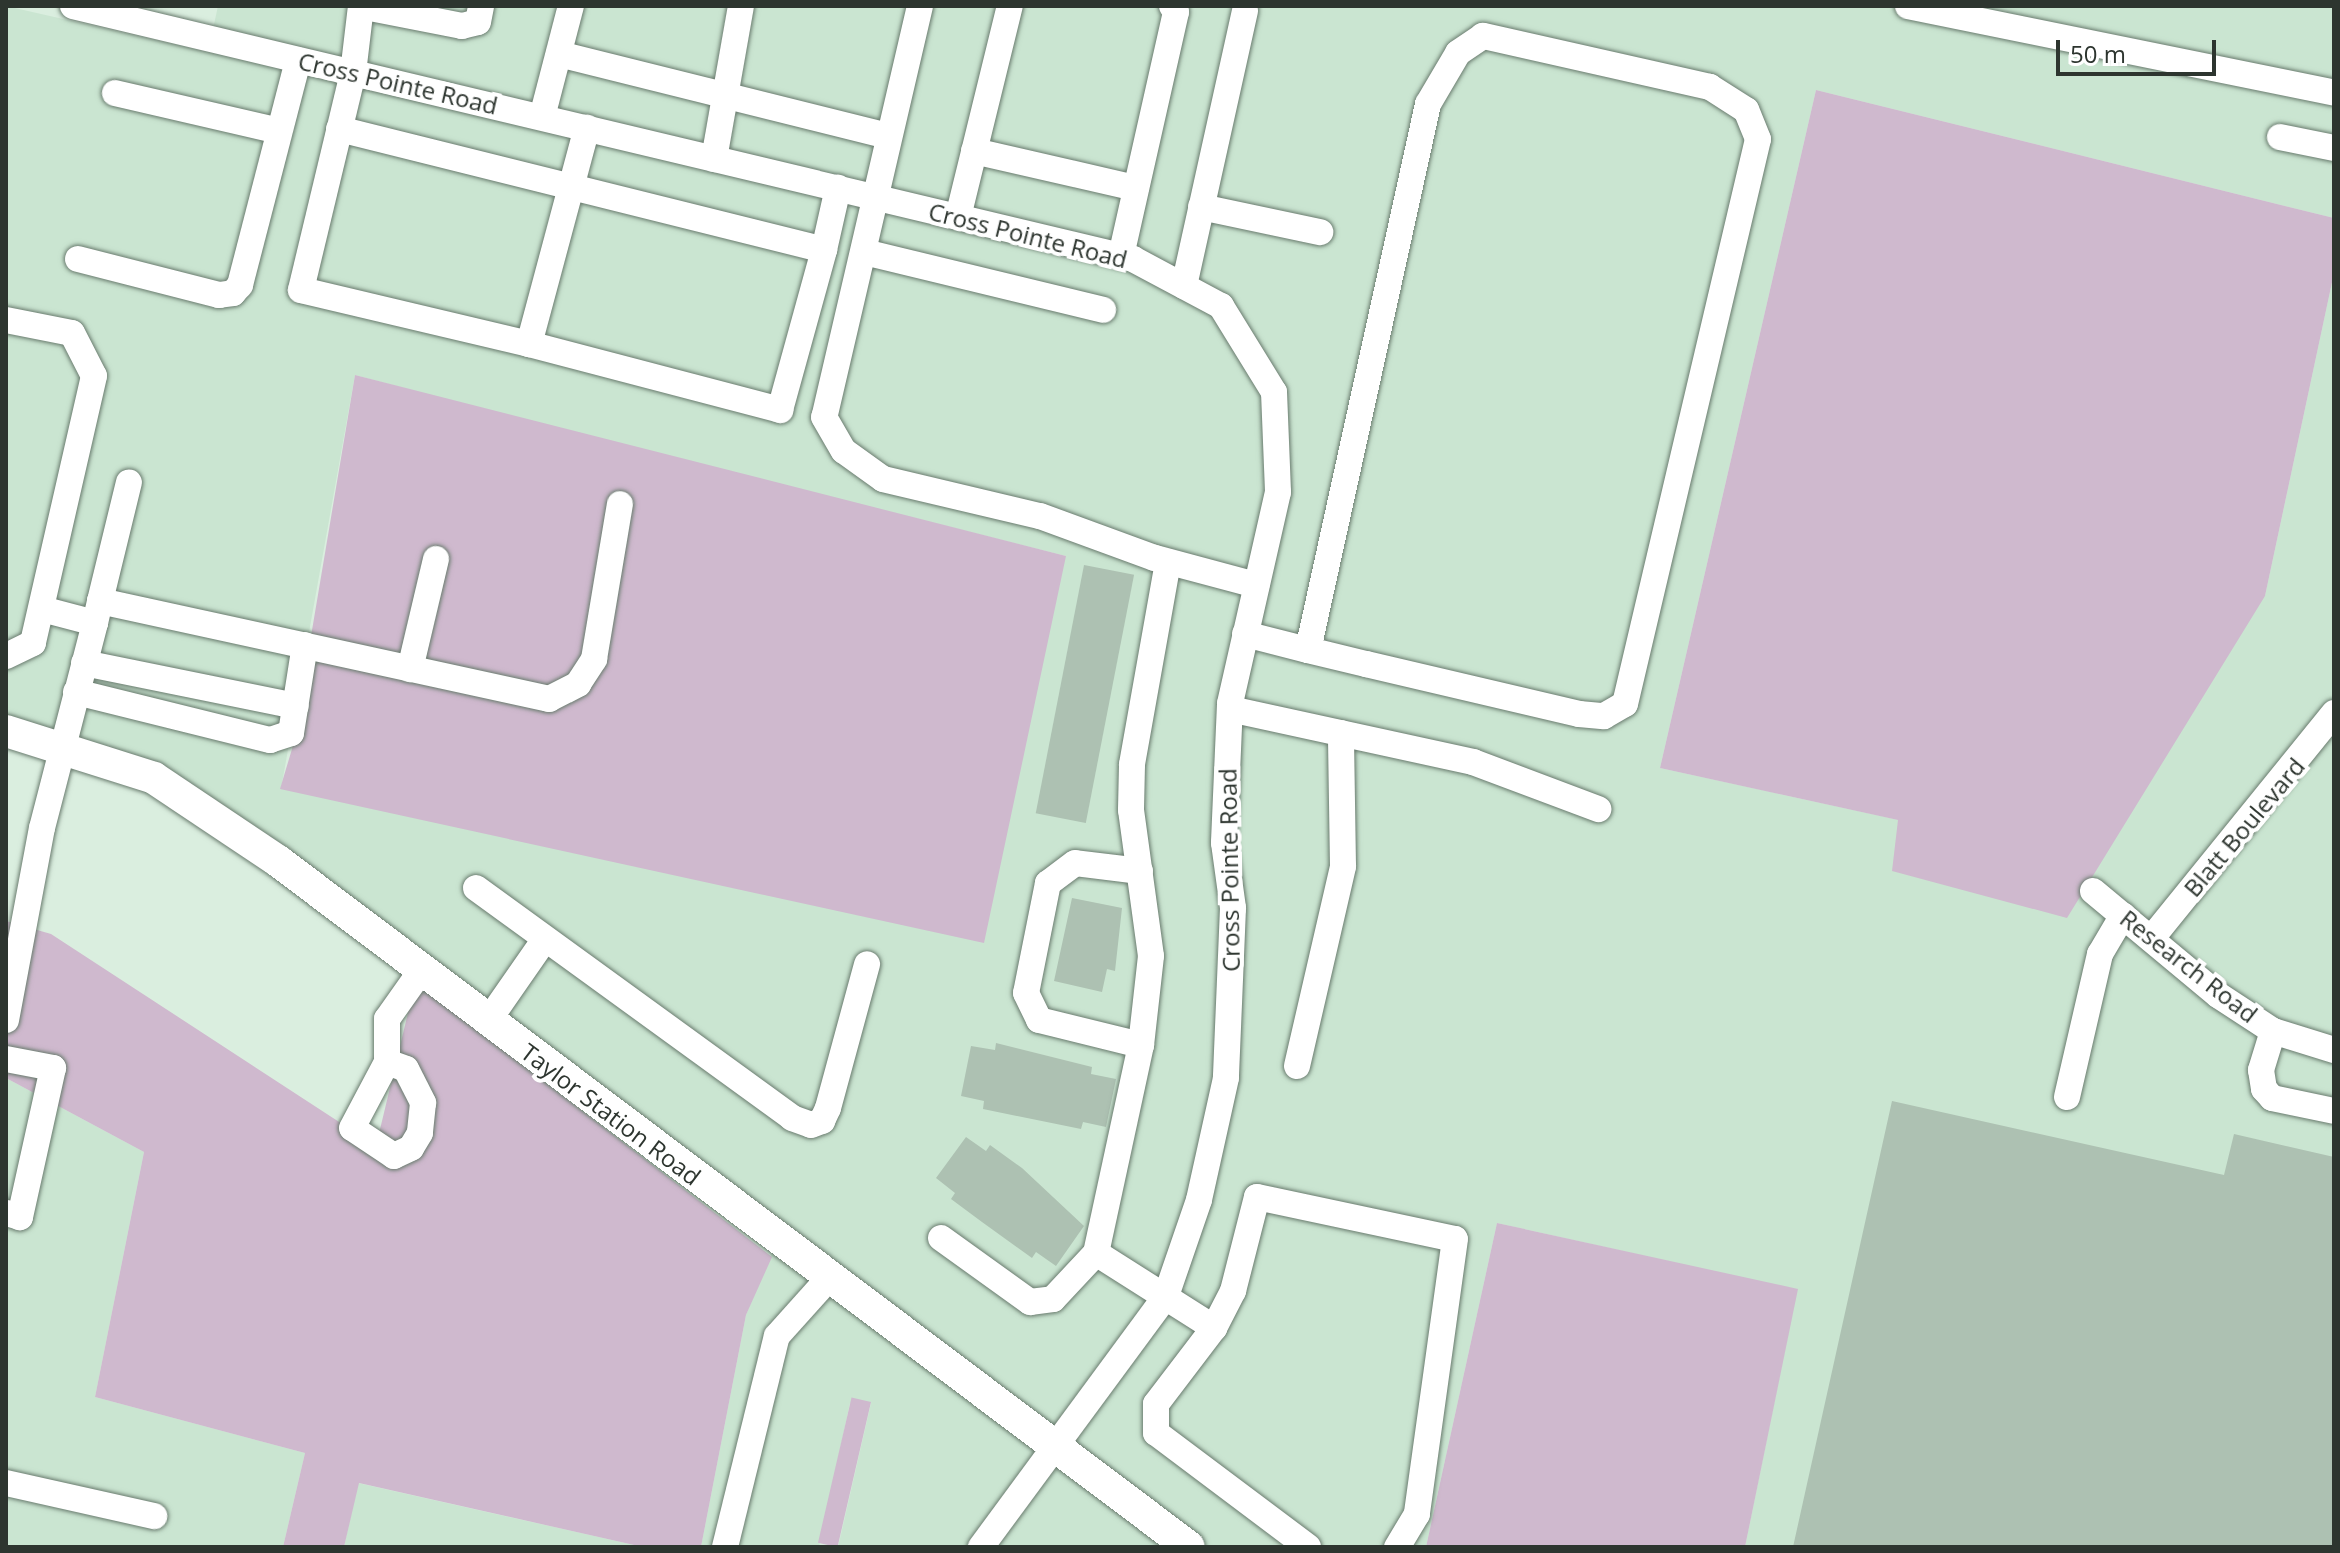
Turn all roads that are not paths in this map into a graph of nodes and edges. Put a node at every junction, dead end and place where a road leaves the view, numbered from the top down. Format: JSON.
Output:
{"nodes":[{"id":1,"x":73,"y":6,"type":"edge"},
{"id":2,"x":363,"y":6,"type":"edge"},
{"id":3,"x":481,"y":6,"type":"edge"},
{"id":4,"x":571,"y":6,"type":"edge"},
{"id":5,"x":741,"y":6,"type":"edge"},
{"id":6,"x":920,"y":6,"type":"edge"},
{"id":7,"x":1010,"y":6,"type":"edge"},
{"id":8,"x":1172,"y":6,"type":"edge"},
{"id":9,"x":1908,"y":6,"type":"edge"},
{"id":10,"x":416,"y":11,"type":"edge"},
{"id":11,"x":1245,"y":11,"type":"dead end"},
{"id":12,"x":559,"y":54,"type":"junction"},
{"id":13,"x":298,"y":60,"type":"junction"},
{"id":14,"x":353,"y":73,"type":"junction"},
{"id":15,"x":115,"y":93,"type":"dead end"},
{"id":16,"x":725,"y":93,"type":"junction"},
{"id":17,"x":2334,"y":93,"type":"edge"},
{"id":18,"x":542,"y":117,"type":"junction"},
{"id":19,"x":587,"y":128,"type":"junction"},
{"id":20,"x":339,"y":129,"type":"junction"},
{"id":21,"x":279,"y":131,"type":"junction"},
{"id":22,"x":889,"y":136,"type":"junction"},
{"id":23,"x":2280,"y":137,"type":"dead end"},
{"id":24,"x":2334,"y":148,"type":"edge"},
{"id":25,"x":974,"y":151,"type":"junction"},
{"id":26,"x":714,"y":159,"type":"junction"},
{"id":27,"x":572,"y":183,"type":"junction"},
{"id":28,"x":838,"y":188,"type":"junction"},
{"id":29,"x":1136,"y":188,"type":"junction"},
{"id":30,"x":877,"y":198,"type":"junction"},
{"id":31,"x":1201,"y":207,"type":"junction"},
{"id":32,"x":958,"y":217,"type":"junction"},
{"id":33,"x":1320,"y":232,"type":"dead end"},
{"id":34,"x":824,"y":250,"type":"junction"},
{"id":35,"x":864,"y":252,"type":"junction"},
{"id":36,"x":1121,"y":256,"type":"junction"},
{"id":37,"x":78,"y":259,"type":"dead end"},
{"id":38,"x":1184,"y":286,"type":"junction"},
{"id":39,"x":1103,"y":310,"type":"dead end"},
{"id":40,"x":6,"y":320,"type":"edge"},
{"id":41,"x":529,"y":344,"type":"junction"},
{"id":42,"x":129,"y":482,"type":"dead end"},
{"id":43,"x":620,"y":504,"type":"dead end"},
{"id":44,"x":436,"y":559,"type":"dead end"},
{"id":45,"x":1168,"y":562,"type":"junction"},
{"id":46,"x":1256,"y":585,"type":"junction"},
{"id":47,"x":42,"y":609,"type":"junction"},
{"id":48,"x":98,"y":612,"type":"junction"},
{"id":49,"x":1245,"y":634,"type":"junction"},
{"id":50,"x":305,"y":645,"type":"junction"},
{"id":51,"x":1308,"y":650,"type":"junction"},
{"id":52,"x":6,"y":656,"type":"edge"},
{"id":53,"x":84,"y":663,"type":"junction"},
{"id":54,"x":410,"y":669,"type":"junction"},
{"id":55,"x":76,"y":692,"type":"junction"},
{"id":56,"x":296,"y":706,"type":"junction"},
{"id":57,"x":1230,"y":709,"type":"junction"},
{"id":58,"x":2334,"y":713,"type":"edge"},
{"id":59,"x":6,"y":731,"type":"edge"},
{"id":60,"x":1341,"y":733,"type":"junction"},
{"id":61,"x":62,"y":746,"type":"junction"},
{"id":62,"x":1598,"y":809,"type":"dead end"},
{"id":63,"x":1140,"y":871,"type":"junction"},
{"id":64,"x":476,"y":888,"type":"dead end"},
{"id":65,"x":2093,"y":891,"type":"dead end"},
{"id":66,"x":2123,"y":915,"type":"junction"},
{"id":67,"x":15,"y":933,"type":"edge"},
{"id":68,"x":545,"y":939,"type":"junction"},
{"id":69,"x":2151,"y":939,"type":"junction"},
{"id":70,"x":867,"y":964,"type":"dead end"},
{"id":71,"x":421,"y":971,"type":"junction"},
{"id":72,"x":6,"y":1020,"type":"edge"},
{"id":73,"x":488,"y":1021,"type":"junction"},
{"id":74,"x":2273,"y":1031,"type":"junction"},
{"id":75,"x":1141,"y":1045,"type":"junction"},
{"id":76,"x":2334,"y":1050,"type":"edge"},
{"id":77,"x":6,"y":1059,"type":"edge"},
{"id":78,"x":387,"y":1062,"type":"dead end"},
{"id":79,"x":1297,"y":1066,"type":"dead end"},
{"id":80,"x":2067,"y":1097,"type":"dead end"},
{"id":81,"x":2334,"y":1111,"type":"edge"},
{"id":82,"x":6,"y":1213,"type":"edge"},
{"id":83,"x":941,"y":1238,"type":"dead end"},
{"id":84,"x":1096,"y":1253,"type":"junction"},
{"id":85,"x":829,"y":1278,"type":"junction"},
{"id":86,"x":1166,"y":1296,"type":"junction"},
{"id":87,"x":1214,"y":1328,"type":"junction"},
{"id":88,"x":1058,"y":1449,"type":"junction"},
{"id":89,"x":6,"y":1483,"type":"edge"},
{"id":90,"x":154,"y":1516,"type":"dead end"},
{"id":91,"x":725,"y":1547,"type":"edge"},
{"id":92,"x":981,"y":1547,"type":"edge"},
{"id":93,"x":1189,"y":1547,"type":"edge"},
{"id":94,"x":1308,"y":1547,"type":"edge"},
{"id":95,"x":1397,"y":1547,"type":"edge"}],
"edges":[{"from":1,"to":13,"type":"street","name":"Cross Pointe Road"},
{"from":2,"to":10,"type":"street"},
{"from":2,"to":14,"type":"street"},
{"from":3,"to":10,"type":"street"},
{"from":4,"to":12,"type":"street"},
{"from":5,"to":16,"type":"street"},
{"from":6,"to":22,"type":"street"},
{"from":7,"to":25,"type":"street"},
{"from":8,"to":29,"type":"street"},
{"from":9,"to":17,"type":"street"},
{"from":11,"to":31,"type":"street"},
{"from":12,"to":16,"type":"street"},
{"from":12,"to":18,"type":"street"},
{"from":13,"to":14,"type":"street","name":"Cross Pointe Road"},
{"from":13,"to":21,"type":"street"},
{"from":14,"to":18,"type":"street","name":"Cross Pointe Road"},
{"from":14,"to":20,"type":"street"},
{"from":15,"to":21,"type":"street"},
{"from":16,"to":22,"type":"street"},
{"from":16,"to":26,"type":"street"},
{"from":18,"to":19,"type":"street","name":"Cross Pointe Road"},
{"from":19,"to":26,"type":"street","name":"Cross Pointe Road"},
{"from":19,"to":27,"type":"street"},
{"from":20,"to":27,"type":"street"},
{"from":20,"to":41,"type":"street"},
{"from":21,"to":37,"type":"street"},
{"from":22,"to":30,"type":"street"},
{"from":23,"to":24,"type":"street"},
{"from":25,"to":29,"type":"street"},
{"from":25,"to":32,"type":"street"},
{"from":26,"to":28,"type":"street","name":"Cross Pointe Road"},
{"from":27,"to":34,"type":"street"},
{"from":27,"to":41,"type":"street"},
{"from":28,"to":30,"type":"street","name":"Cross Pointe Road"},
{"from":28,"to":34,"type":"street"},
{"from":29,"to":36,"type":"street"},
{"from":30,"to":32,"type":"street","name":"Cross Pointe Road"},
{"from":30,"to":35,"type":"street"},
{"from":31,"to":33,"type":"street"},
{"from":31,"to":38,"type":"street"},
{"from":32,"to":36,"type":"street","name":"Cross Pointe Road"},
{"from":34,"to":41,"type":"street"},
{"from":35,"to":39,"type":"street"},
{"from":35,"to":45,"type":"street"},
{"from":36,"to":38,"type":"street","name":"Cross Pointe Road"},
{"from":38,"to":46,"type":"street","name":"Cross Pointe Road"},
{"from":40,"to":47,"type":"street"},
{"from":42,"to":48,"type":"street"},
{"from":43,"to":54,"type":"street"},
{"from":44,"to":54,"type":"street"},
{"from":45,"to":46,"type":"street"},
{"from":45,"to":63,"type":"street"},
{"from":46,"to":49,"type":"street","name":"Cross Pointe Road"},
{"from":47,"to":48,"type":"street"},
{"from":47,"to":52,"type":"street"},
{"from":48,"to":50,"type":"street"},
{"from":48,"to":53,"type":"street"},
{"from":49,"to":51,"type":"street"},
{"from":49,"to":57,"type":"street","name":"Cross Pointe Road"},
{"from":50,"to":54,"type":"street"},
{"from":50,"to":56,"type":"street"},
{"from":51,"to":51,"type":"street"},
{"from":53,"to":55,"type":"street"},
{"from":53,"to":56,"type":"street"},
{"from":55,"to":56,"type":"street"},
{"from":55,"to":61,"type":"street"},
{"from":57,"to":60,"type":"street"},
{"from":57,"to":86,"type":"street","name":"Cross Pointe Road"},
{"from":58,"to":69,"type":"street","name":"Blatt Boulevard"},
{"from":59,"to":61,"type":"main road","name":"Taylor Station Road"},
{"from":60,"to":62,"type":"street"},
{"from":60,"to":79,"type":"street"},
{"from":61,"to":67,"type":"street"},
{"from":61,"to":71,"type":"main road","name":"Taylor Station Road"},
{"from":63,"to":75,"type":"street"},
{"from":63,"to":75,"type":"street"},
{"from":64,"to":68,"type":"street"},
{"from":65,"to":66,"type":"street","name":"Research Road"},
{"from":66,"to":69,"type":"street","name":"Research Road"},
{"from":66,"to":80,"type":"street"},
{"from":67,"to":72,"type":"street"},
{"from":68,"to":70,"type":"street"},
{"from":68,"to":73,"type":"street"},
{"from":69,"to":74,"type":"street","name":"Research Road"},
{"from":71,"to":73,"type":"main road","name":"Taylor Station Road"},
{"from":71,"to":78,"type":"street"},
{"from":73,"to":85,"type":"main road","name":"Taylor Station Road"},
{"from":74,"to":76,"type":"street","name":"Research Road"},
{"from":74,"to":81,"type":"street"},
{"from":75,"to":84,"type":"street"},
{"from":77,"to":82,"type":"street"},
{"from":83,"to":84,"type":"street"},
{"from":84,"to":86,"type":"street"},
{"from":85,"to":88,"type":"main road","name":"Taylor Station Road"},
{"from":85,"to":91,"type":"street"},
{"from":86,"to":87,"type":"street"},
{"from":86,"to":88,"type":"street","name":"Cross Pointe Road"},
{"from":87,"to":94,"type":"street"},
{"from":87,"to":95,"type":"street"},
{"from":88,"to":92,"type":"street","name":"Cross Pointe Road"},
{"from":88,"to":93,"type":"main road","name":"Taylor Station Road"},
{"from":89,"to":90,"type":"street"}]}
